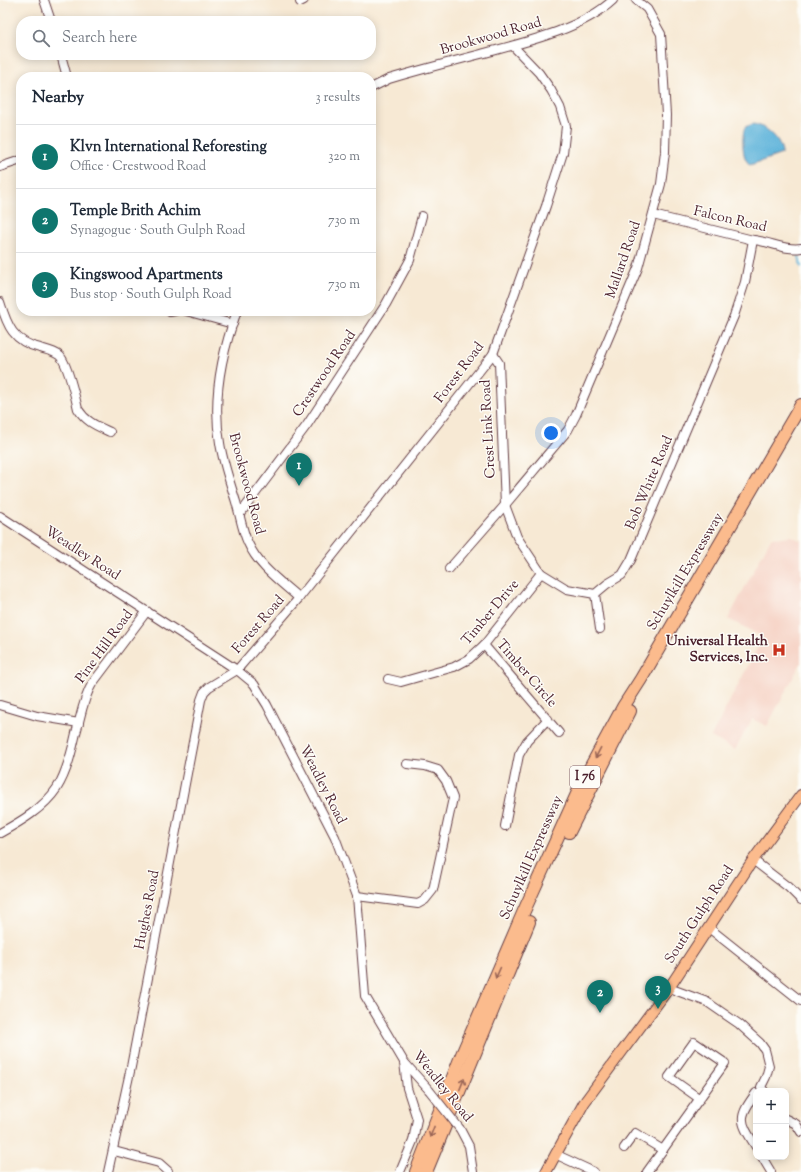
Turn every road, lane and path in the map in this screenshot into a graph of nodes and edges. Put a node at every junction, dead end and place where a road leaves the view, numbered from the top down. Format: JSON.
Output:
{"nodes":[{"id":1,"x":44,"y":0,"type":"edge"},
{"id":2,"x":613,"y":0,"type":"edge"},
{"id":3,"x":636,"y":0,"type":"edge"},
{"id":4,"x":49,"y":16,"type":"edge"},
{"id":5,"x":513,"y":46,"type":"junction"},
{"id":6,"x":62,"y":60,"type":"edge"},
{"id":7,"x":66,"y":72,"type":"edge"},
{"id":8,"x":376,"y":86,"type":"edge"},
{"id":9,"x":16,"y":162,"type":"edge"},
{"id":10,"x":0,"y":167,"type":"edge"},
{"id":11,"x":422,"y":216,"type":"dead end"},
{"id":12,"x":653,"y":216,"type":"junction"},
{"id":13,"x":753,"y":240,"type":"junction"},
{"id":14,"x":801,"y":248,"type":"edge"},
{"id":15,"x":0,"y":302,"type":"edge"},
{"id":16,"x":204,"y":316,"type":"edge"},
{"id":17,"x":235,"y":316,"type":"edge"},
{"id":18,"x":233,"y":324,"type":"junction"},
{"id":19,"x":493,"y":354,"type":"junction"},
{"id":20,"x":801,"y":405,"type":"edge"},
{"id":21,"x":801,"y":417,"type":"edge"},
{"id":22,"x":110,"y":432,"type":"dead end"},
{"id":23,"x":505,"y":505,"type":"junction"},
{"id":24,"x":240,"y":514,"type":"junction"},
{"id":25,"x":0,"y":516,"type":"edge"},
{"id":26,"x":449,"y":569,"type":"dead end"},
{"id":27,"x":541,"y":573,"type":"junction"},
{"id":28,"x":595,"y":594,"type":"junction"},
{"id":29,"x":300,"y":598,"type":"junction"},
{"id":30,"x":147,"y":611,"type":"junction"},
{"id":31,"x":600,"y":629,"type":"dead end"},
{"id":32,"x":484,"y":645,"type":"junction"},
{"id":33,"x":237,"y":670,"type":"junction"},
{"id":34,"x":388,"y":679,"type":"dead end"},
{"id":35,"x":0,"y":705,"type":"edge"},
{"id":36,"x":548,"y":719,"type":"junction"},
{"id":37,"x":79,"y":723,"type":"junction"},
{"id":38,"x":559,"y":733,"type":"dead end"},
{"id":39,"x":406,"y":764,"type":"dead end"},
{"id":40,"x":801,"y":795,"type":"edge"},
{"id":41,"x":505,"y":826,"type":"dead end"},
{"id":42,"x":0,"y":833,"type":"edge"},
{"id":43,"x":753,"y":860,"type":"junction"},
{"id":44,"x":357,"y":896,"type":"junction"},
{"id":45,"x":801,"y":900,"type":"edge"},
{"id":46,"x":709,"y":928,"type":"junction"},
{"id":47,"x":669,"y":988,"type":"junction"},
{"id":48,"x":801,"y":1002,"type":"edge"},
{"id":49,"x":404,"y":1062,"type":"junction"},
{"id":50,"x":761,"y":1088,"type":"edge"},
{"id":51,"x":700,"y":1099,"type":"junction"},
{"id":52,"x":753,"y":1099,"type":"edge"},
{"id":53,"x":789,"y":1120,"type":"edge"},
{"id":54,"x":801,"y":1132,"type":"edge"},
{"id":55,"x":753,"y":1142,"type":"edge"},
{"id":56,"x":624,"y":1148,"type":"dead end"},
{"id":57,"x":663,"y":1150,"type":"junction"},
{"id":58,"x":114,"y":1151,"type":"junction"},
{"id":59,"x":555,"y":1154,"type":"junction"},
{"id":60,"x":764,"y":1160,"type":"edge"},
{"id":61,"x":168,"y":1171,"type":"dead end"},
{"id":62,"x":108,"y":1172,"type":"edge"},
{"id":63,"x":400,"y":1172,"type":"edge"},
{"id":64,"x":416,"y":1172,"type":"edge"},
{"id":65,"x":426,"y":1172,"type":"edge"},
{"id":66,"x":473,"y":1172,"type":"edge"},
{"id":67,"x":546,"y":1172,"type":"edge"},
{"id":68,"x":594,"y":1172,"type":"edge"},
{"id":69,"x":647,"y":1172,"type":"edge"},
{"id":70,"x":771,"y":1172,"type":"edge"}],
"edges":[{"from":1,"to":4,"type":"street"},
{"from":2,"to":5,"type":"street","name":"Brookwood Road"},
{"from":3,"to":12,"type":"street","name":"Mallard Road"},
{"from":5,"to":8,"type":"street","name":"Brookwood Road"},
{"from":5,"to":19,"type":"street","name":"Forest Road"},
{"from":6,"to":7,"type":"street"},
{"from":9,"to":10,"type":"street"},
{"from":11,"to":24,"type":"street","name":"Crestwood Road"},
{"from":12,"to":13,"type":"street","name":"Falcon Road"},
{"from":12,"to":23,"type":"street","name":"Mallard Road"},
{"from":13,"to":14,"type":"street","name":"Falcon Road"},
{"from":13,"to":28,"type":"street","name":"Bob White Road"},
{"from":15,"to":22,"type":"street"},
{"from":16,"to":18,"type":"street"},
{"from":17,"to":18,"type":"street","name":"Brookwood Road"},
{"from":18,"to":24,"type":"street","name":"Brookwood Road"},
{"from":19,"to":23,"type":"street","name":"Crest Link Road"},
{"from":19,"to":29,"type":"street","name":"Forest Road"},
{"from":20,"to":64,"type":"highway","name":"Schuylkill Expressway","number":"I 76","one_way":true},
{"from":65,"to":21,"type":"highway","name":"Schuylkill Expressway","number":"I 76","one_way":true},
{"from":23,"to":26,"type":"street","name":"Mallard Road"},
{"from":23,"to":27,"type":"street"},
{"from":24,"to":29,"type":"street","name":"Brookwood Road"},
{"from":25,"to":30,"type":"street","name":"Weadley Road"},
{"from":27,"to":28,"type":"street"},
{"from":27,"to":32,"type":"street","name":"Timber Drive"},
{"from":28,"to":31,"type":"street"},
{"from":29,"to":33,"type":"street","name":"Forest Road"},
{"from":30,"to":33,"type":"street","name":"Weadley Road"},
{"from":30,"to":37,"type":"street","name":"Pine Hill Road"},
{"from":32,"to":34,"type":"street","name":"Timber Drive"},
{"from":32,"to":36,"type":"street","name":"Timber Circle"},
{"from":33,"to":44,"type":"street","name":"Weadley Road"},
{"from":33,"to":58,"type":"street","name":"Hughes Road"},
{"from":35,"to":37,"type":"street"},
{"from":36,"to":38,"type":"street","name":"Timber Circle"},
{"from":36,"to":41,"type":"street","name":"Timber Circle"},
{"from":37,"to":42,"type":"street","name":"Pine Hill Road"},
{"from":39,"to":44,"type":"street"},
{"from":40,"to":43,"type":"main road","name":"South Gulph Road"},
{"from":43,"to":45,"type":"street"},
{"from":43,"to":46,"type":"main road","name":"South Gulph Road"},
{"from":44,"to":49,"type":"street","name":"Weadley Road"},
{"from":46,"to":47,"type":"main road","name":"South Gulph Road"},
{"from":46,"to":48,"type":"street"},
{"from":47,"to":50,"type":"street"},
{"from":47,"to":59,"type":"main road","name":"South Gulph Road"},
{"from":49,"to":63,"type":"street"},
{"from":49,"to":66,"type":"street","name":"Weadley Road","bridge":true},
{"from":51,"to":51,"type":"street"},
{"from":51,"to":57,"type":"street"},
{"from":52,"to":55,"type":"street"},
{"from":53,"to":54,"type":"street"},
{"from":56,"to":57,"type":"street"},
{"from":57,"to":69,"type":"street"},
{"from":58,"to":61,"type":"street"},
{"from":58,"to":62,"type":"street","name":"Hughes Road"},
{"from":59,"to":67,"type":"main road","name":"South Gulph Road"},
{"from":59,"to":68,"type":"street"},
{"from":60,"to":70,"type":"street"}]}
